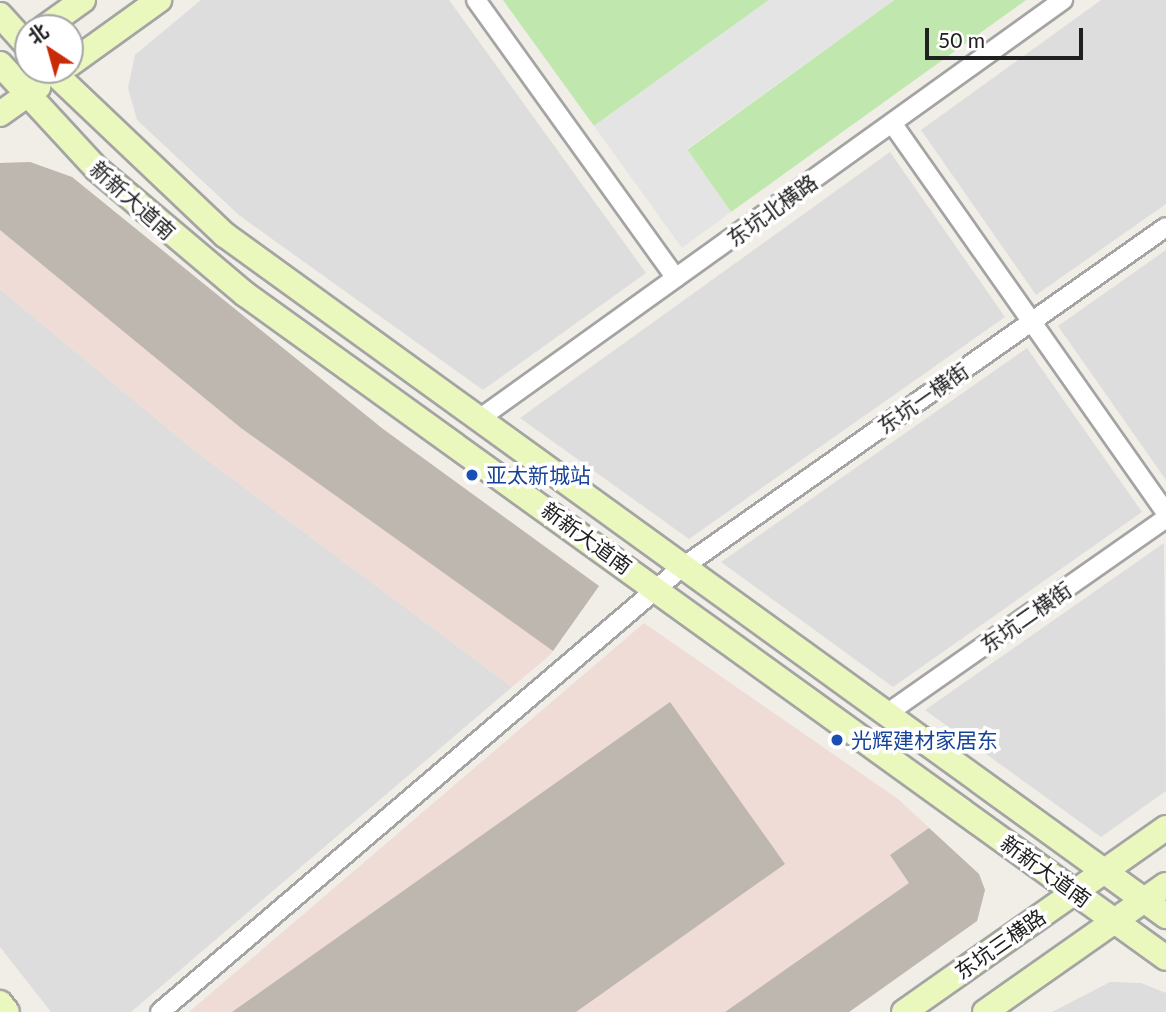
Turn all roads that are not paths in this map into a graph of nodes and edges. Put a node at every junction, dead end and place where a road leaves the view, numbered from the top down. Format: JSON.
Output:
{"nodes":[{"id":1,"x":83,"y":0,"type":"edge"},
{"id":2,"x":159,"y":0,"type":"edge"},
{"id":3,"x":476,"y":0,"type":"edge"},
{"id":4,"x":1063,"y":0,"type":"edge"},
{"id":5,"x":64,"y":14,"type":"edge"},
{"id":6,"x":0,"y":15,"type":"edge"},
{"id":7,"x":14,"y":26,"type":"edge"},
{"id":8,"x":84,"y":52,"type":"edge"},
{"id":9,"x":0,"y":62,"type":"edge"},
{"id":10,"x":41,"y":84,"type":"edge"},
{"id":11,"x":73,"y":84,"type":"edge"},
{"id":12,"x":27,"y":95,"type":"junction"},
{"id":13,"x":0,"y":114,"type":"edge"},
{"id":14,"x":892,"y":123,"type":"junction"},
{"id":15,"x":1166,"y":227,"type":"edge"},
{"id":16,"x":676,"y":278,"type":"junction"},
{"id":17,"x":1032,"y":321,"type":"junction"},
{"id":18,"x":479,"y":419,"type":"junction"},
{"id":19,"x":1166,"y":513,"type":"edge"},
{"id":20,"x":1166,"y":518,"type":"edge"},
{"id":21,"x":680,"y":569,"type":"junction"},
{"id":22,"x":656,"y":588,"type":"junction"},
{"id":23,"x":886,"y":715,"type":"junction"},
{"id":24,"x":1166,"y":828,"type":"edge"},
{"id":25,"x":1104,"y":870,"type":"junction"},
{"id":26,"x":1166,"y":886,"type":"edge"},
{"id":27,"x":1073,"y":892,"type":"junction"},
{"id":28,"x":1145,"y":900,"type":"junction"},
{"id":29,"x":1166,"y":916,"type":"edge"},
{"id":30,"x":1117,"y":920,"type":"junction"},
{"id":31,"x":1166,"y":958,"type":"edge"},
{"id":32,"x":0,"y":1003,"type":"edge"},
{"id":33,"x":7,"y":1012,"type":"edge"},
{"id":34,"x":160,"y":1012,"type":"edge"},
{"id":35,"x":904,"y":1012,"type":"edge"},
{"id":36,"x":985,"y":1012,"type":"edge"}],
"edges":[{"from":1,"to":5,"type":"street"},
{"from":2,"to":8,"type":"street"},
{"from":3,"to":16,"type":"street"},
{"from":4,"to":14,"type":"street","name":"东坑北横路"},
{"from":6,"to":7,"type":"street"},
{"from":9,"to":12,"type":"street","name":"新新大道南"},
{"from":10,"to":12,"type":"street"},
{"from":11,"to":18,"type":"street","name":"新新大道南"},
{"from":12,"to":13,"type":"street"},
{"from":12,"to":22,"type":"street","name":"新新大道南"},
{"from":14,"to":16,"type":"street","name":"东坑北横路"},
{"from":14,"to":17,"type":"street"},
{"from":15,"to":17,"type":"street","name":"东坑一横街"},
{"from":16,"to":18,"type":"street","name":"东坑北横路"},
{"from":17,"to":19,"type":"street"},
{"from":17,"to":21,"type":"street","name":"东坑一横街"},
{"from":18,"to":21,"type":"street","name":"新新大道南"},
{"from":20,"to":23,"type":"street","name":"东坑二横街"},
{"from":21,"to":22,"type":"street","name":"东坑一横街"},
{"from":21,"to":23,"type":"street","name":"新新大道南"},
{"from":22,"to":27,"type":"street","name":"新新大道南"},
{"from":22,"to":34,"type":"street","name":"东坑一横街"},
{"from":23,"to":25,"type":"street","name":"新新大道南"},
{"from":24,"to":25,"type":"street","name":"东坑三横路"},
{"from":25,"to":27,"type":"street","name":"东坑三横路"},
{"from":25,"to":28,"type":"street","name":"新新大道南"},
{"from":26,"to":28,"type":"street"},
{"from":27,"to":30,"type":"street","name":"新新大道南"},
{"from":27,"to":35,"type":"street","name":"东坑三横路"},
{"from":28,"to":29,"type":"street","name":"新新大道南"},
{"from":28,"to":30,"type":"street"},
{"from":30,"to":31,"type":"street","name":"新新大道南"},
{"from":30,"to":36,"type":"street"},
{"from":32,"to":33,"type":"street"}]}
